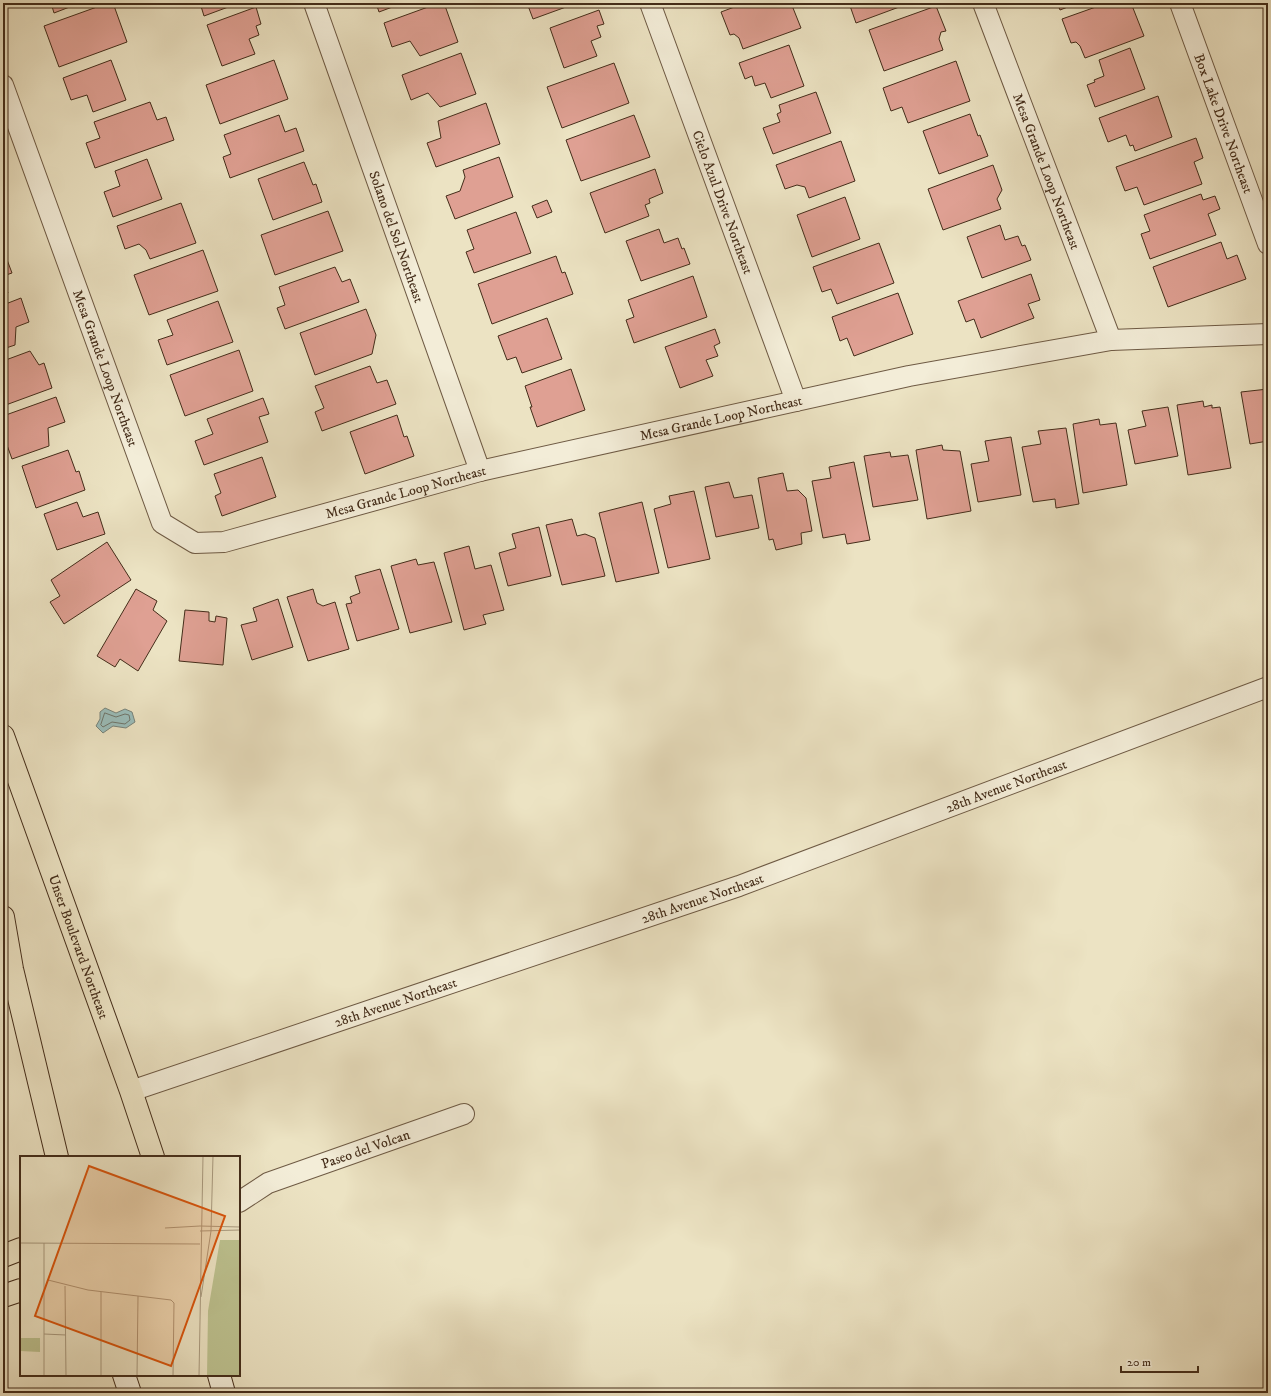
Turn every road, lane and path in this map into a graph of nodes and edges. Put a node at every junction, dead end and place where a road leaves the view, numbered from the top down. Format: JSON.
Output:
{"nodes":[{"id":1,"x":314,"y":3,"type":"edge"},
{"id":2,"x":650,"y":3,"type":"edge"},
{"id":3,"x":984,"y":3,"type":"edge"},
{"id":4,"x":1180,"y":3,"type":"edge"},
{"id":5,"x":3,"y":85,"type":"edge"},
{"id":6,"x":1268,"y":244,"type":"edge"},
{"id":7,"x":1268,"y":334,"type":"edge"},
{"id":8,"x":1111,"y":340,"type":"junction"},
{"id":9,"x":796,"y":401,"type":"junction"},
{"id":10,"x":480,"y":471,"type":"junction"},
{"id":11,"x":1268,"y":687,"type":"edge"},
{"id":12,"x":3,"y":736,"type":"edge"},
{"id":13,"x":3,"y":917,"type":"edge"},
{"id":14,"x":131,"y":1091,"type":"junction"},
{"id":15,"x":464,"y":1114,"type":"dead end"},
{"id":16,"x":57,"y":1156,"type":"edge"},
{"id":17,"x":153,"y":1156,"type":"edge"},
{"id":18,"x":240,"y":1184,"type":"edge"},
{"id":19,"x":268,"y":1184,"type":"junction"},
{"id":20,"x":240,"y":1201,"type":"edge"},
{"id":21,"x":20,"y":1249,"type":"edge"},
{"id":22,"x":3,"y":1256,"type":"edge"},
{"id":23,"x":20,"y":1290,"type":"edge"},
{"id":24,"x":3,"y":1296,"type":"edge"},
{"id":25,"x":124,"y":1376,"type":"edge"},
{"id":26,"x":219,"y":1376,"type":"edge"},
{"id":27,"x":130,"y":1393,"type":"edge"},
{"id":28,"x":224,"y":1393,"type":"edge"}],
"edges":[{"from":1,"to":10,"type":"street","name":"Solano del Sol Northeast"},
{"from":2,"to":9,"type":"street","name":"Cielo Azul Drive Northeast"},
{"from":3,"to":8,"type":"street","name":"Mesa Grande Loop Northeast"},
{"from":4,"to":6,"type":"street","name":"Box Lake Drive Northeast"},
{"from":5,"to":10,"type":"street","name":"Mesa Grande Loop Northeast"},
{"from":7,"to":8,"type":"street","name":"Mesa Grande Loop Northeast"},
{"from":8,"to":9,"type":"street","name":"Mesa Grande Loop Northeast"},
{"from":9,"to":10,"type":"street","name":"Mesa Grande Loop Northeast"},
{"from":11,"to":14,"type":"street","name":"28th Avenue Northeast"},
{"from":12,"to":14,"type":"main road","name":"Unser Boulevard Northeast"},
{"from":13,"to":16,"type":"main road"},
{"from":14,"to":17,"type":"main road","name":"Unser Boulevard Northeast"},
{"from":15,"to":19,"type":"street","name":"Paseo del Volcan"},
{"from":18,"to":19,"type":"street","name":"Paseo del Volcan"},
{"from":19,"to":20,"type":"street","name":"Paseo del Volcan"},
{"from":21,"to":22,"type":"main road"},
{"from":23,"to":24,"type":"main road"},
{"from":25,"to":27,"type":"main road"},
{"from":26,"to":28,"type":"main road"}]}
